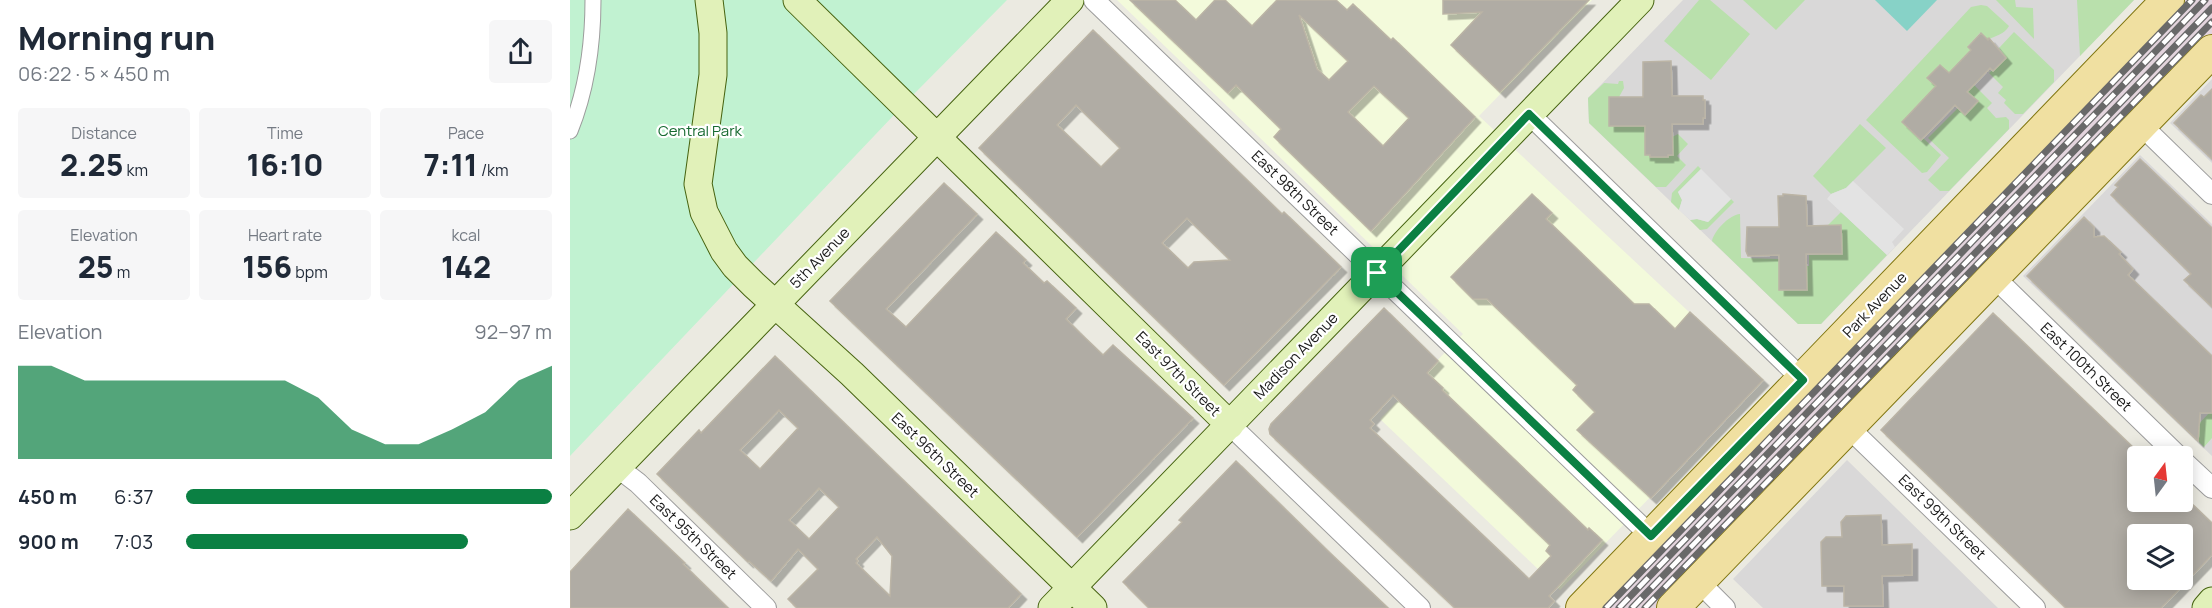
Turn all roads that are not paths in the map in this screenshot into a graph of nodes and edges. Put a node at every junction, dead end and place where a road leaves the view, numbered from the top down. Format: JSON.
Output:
{"nodes":[{"id":1,"x":593,"y":0,"type":"edge"},
{"id":2,"x":708,"y":0,"type":"edge"},
{"id":3,"x":797,"y":0,"type":"edge"},
{"id":4,"x":1070,"y":0,"type":"edge"},
{"id":5,"x":1094,"y":0,"type":"edge"},
{"id":6,"x":1640,"y":0,"type":"edge"},
{"id":7,"x":2168,"y":0,"type":"edge"},
{"id":8,"x":2212,"y":51,"type":"edge"},
{"id":9,"x":1529,"y":114,"type":"junction"},
{"id":10,"x":2141,"y":126,"type":"junction"},
{"id":11,"x":570,"y":131,"type":"edge"},
{"id":12,"x":937,"y":138,"type":"junction"},
{"id":13,"x":2212,"y":194,"type":"edge"},
{"id":14,"x":1377,"y":273,"type":"junction"},
{"id":15,"x":1994,"y":278,"type":"junction"},
{"id":16,"x":776,"y":304,"type":"junction"},
{"id":17,"x":1803,"y":380,"type":"junction"},
{"id":18,"x":1230,"y":425,"type":"junction"},
{"id":19,"x":1848,"y":427,"type":"junction"},
{"id":20,"x":2168,"y":446,"type":"edge"},
{"id":21,"x":617,"y":467,"type":"junction"},
{"id":22,"x":2193,"y":471,"type":"edge"},
{"id":23,"x":2212,"y":489,"type":"edge"},
{"id":24,"x":570,"y":516,"type":"edge"},
{"id":25,"x":1651,"y":536,"type":"junction"},
{"id":26,"x":1698,"y":581,"type":"junction"},
{"id":27,"x":1072,"y":588,"type":"junction"},
{"id":28,"x":2212,"y":602,"type":"edge"},
{"id":29,"x":766,"y":608,"type":"edge"},
{"id":30,"x":1052,"y":608,"type":"edge"},
{"id":31,"x":1093,"y":608,"type":"edge"},
{"id":32,"x":1420,"y":608,"type":"edge"},
{"id":33,"x":1582,"y":608,"type":"edge"},
{"id":34,"x":1673,"y":608,"type":"edge"},
{"id":35,"x":1725,"y":608,"type":"edge"},
{"id":36,"x":2035,"y":608,"type":"edge"},
{"id":37,"x":2206,"y":608,"type":"edge"}],
"edges":[{"from":1,"to":11,"type":"street"},
{"from":2,"to":16,"type":"main road","name":"East 96th Street"},
{"from":3,"to":12,"type":"main road","name":"East 97th Street"},
{"from":4,"to":12,"type":"main road","name":"5th Avenue"},
{"from":5,"to":14,"type":"street","name":"East 98th Street"},
{"from":6,"to":9,"type":"main road","name":"Madison Avenue"},
{"from":7,"to":17,"type":"main road","name":"Park Avenue"},
{"from":8,"to":10,"type":"main road"},
{"from":9,"to":14,"type":"main road","name":"Madison Avenue"},
{"from":9,"to":17,"type":"street"},
{"from":10,"to":13,"type":"street"},
{"from":10,"to":15,"type":"main road"},
{"from":12,"to":16,"type":"main road","name":"5th Avenue"},
{"from":12,"to":18,"type":"main road","name":"East 97th Street"},
{"from":14,"to":18,"type":"main road","name":"Madison Avenue"},
{"from":14,"to":25,"type":"street","name":"East 98th Street"},
{"from":15,"to":19,"type":"main road"},
{"from":15,"to":20,"type":"street","name":"East 100th Street"},
{"from":16,"to":21,"type":"main road","name":"5th Avenue"},
{"from":16,"to":27,"type":"main road","name":"East 96th Street"},
{"from":17,"to":25,"type":"main road","name":"Park Avenue"},
{"from":18,"to":27,"type":"main road","name":"Madison Avenue"},
{"from":18,"to":32,"type":"street","name":"East 97th Street"},
{"from":19,"to":26,"type":"main road"},
{"from":19,"to":36,"type":"street","name":"East 99th Street"},
{"from":21,"to":24,"type":"main road","name":"5th Avenue"},
{"from":21,"to":29,"type":"street","name":"East 95th Street"},
{"from":22,"to":23,"type":"street"},
{"from":25,"to":33,"type":"main road","name":"Park Avenue"},
{"from":26,"to":34,"type":"main road"},
{"from":26,"to":35,"type":"street"},
{"from":27,"to":30,"type":"main road","name":"Madison Avenue"},
{"from":27,"to":31,"type":"main road","name":"East 96th Street"},
{"from":28,"to":37,"type":"main road"}]}
